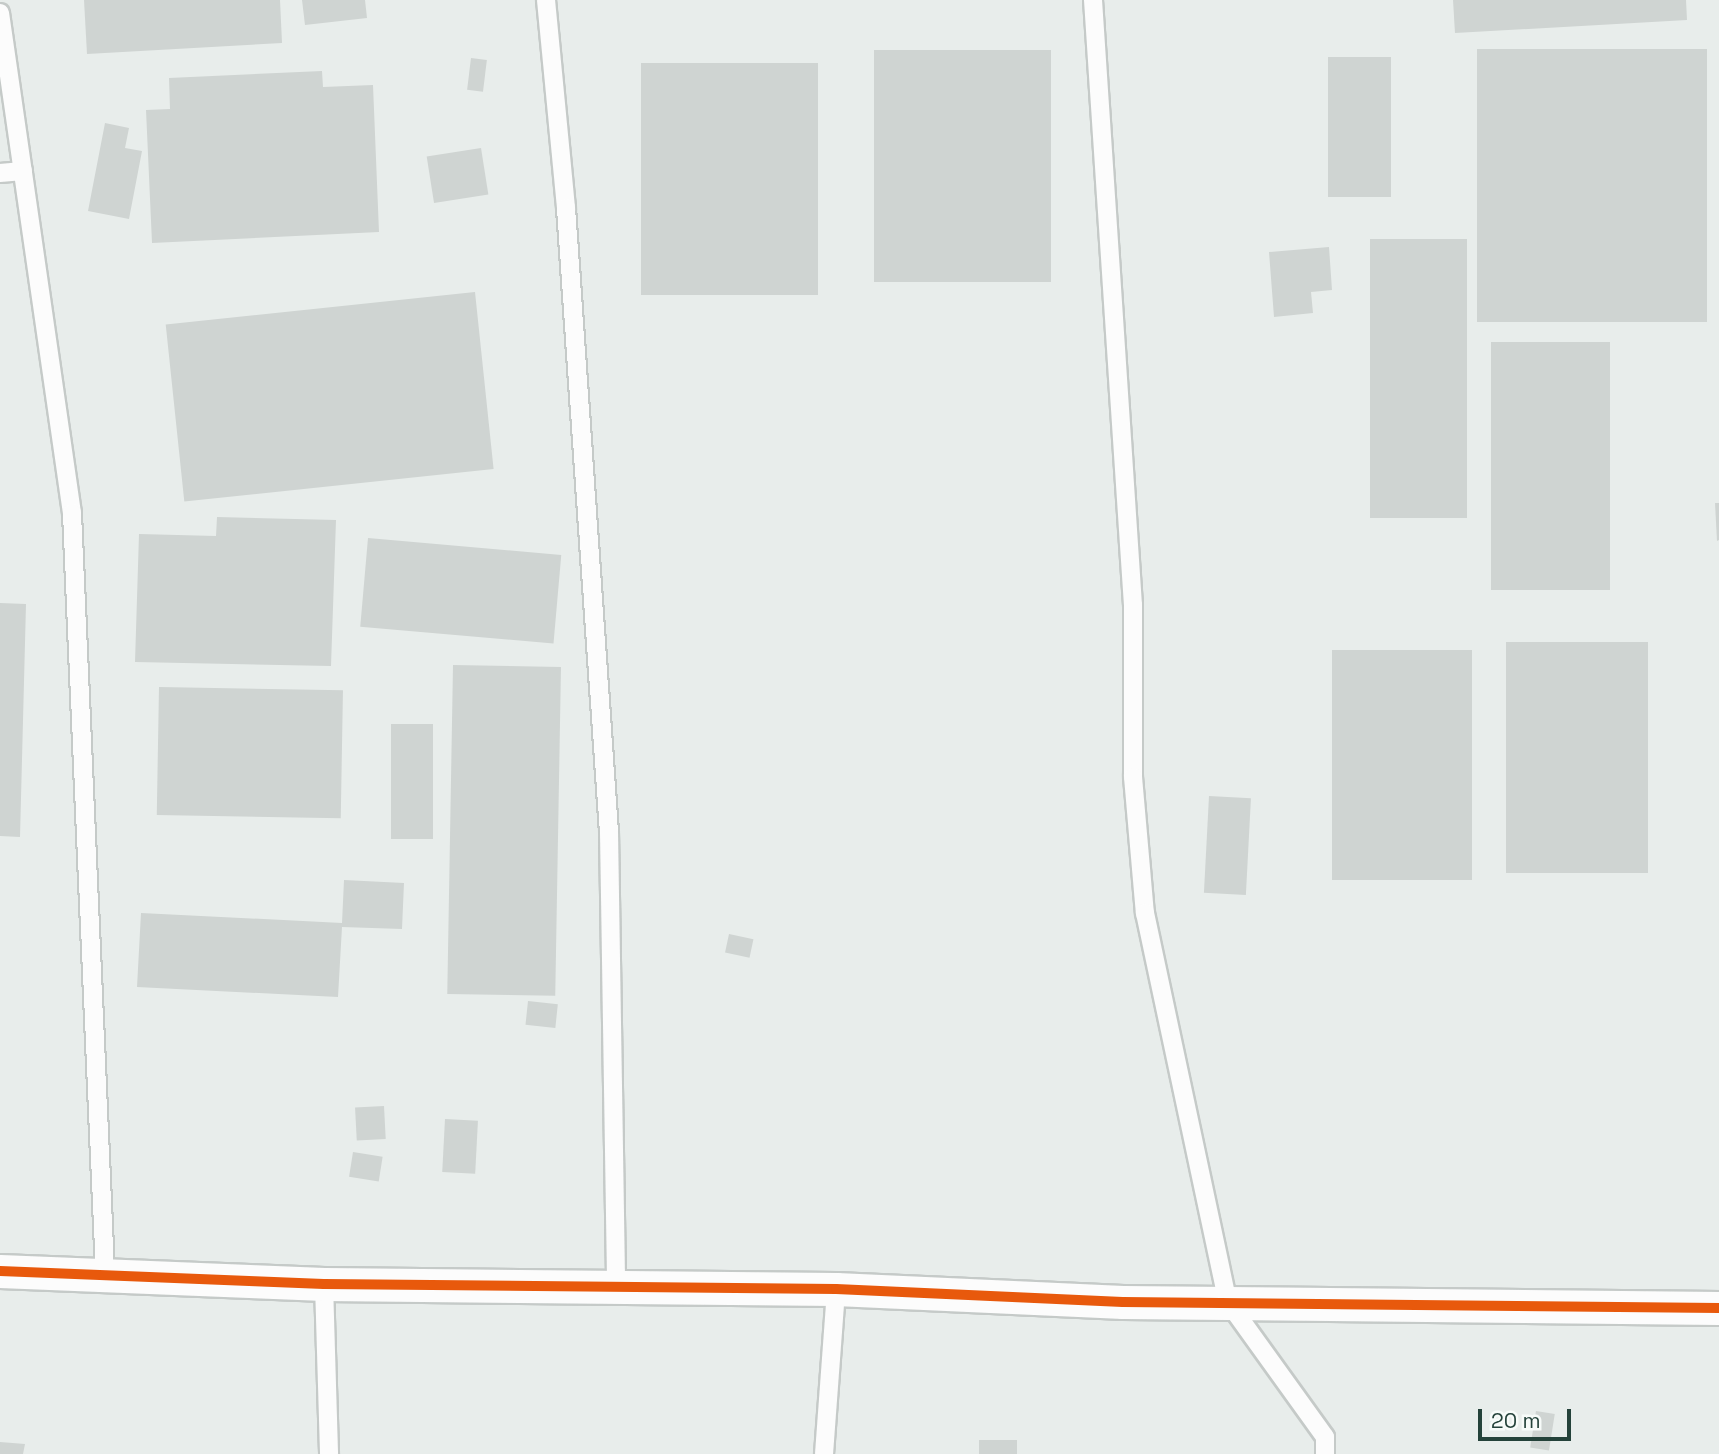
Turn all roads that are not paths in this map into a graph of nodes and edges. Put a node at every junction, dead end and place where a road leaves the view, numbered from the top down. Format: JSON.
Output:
{"nodes":[{"id":1,"x":546,"y":0,"type":"edge"},
{"id":2,"x":1093,"y":0,"type":"edge"},
{"id":3,"x":0,"y":13,"type":"edge"},
{"id":4,"x":23,"y":171,"type":"junction"},
{"id":5,"x":0,"y":173,"type":"edge"},
{"id":6,"x":0,"y":1271,"type":"edge"},
{"id":7,"x":105,"y":1273,"type":"junction"},
{"id":8,"x":324,"y":1284,"type":"junction"},
{"id":9,"x":836,"y":1289,"type":"junction"},
{"id":10,"x":616,"y":1290,"type":"junction"},
{"id":11,"x":1228,"y":1302,"type":"junction"},
{"id":12,"x":1719,"y":1308,"type":"edge"},
{"id":13,"x":329,"y":1454,"type":"edge"},
{"id":14,"x":824,"y":1454,"type":"edge"},
{"id":15,"x":1325,"y":1454,"type":"edge"}],
"edges":[{"from":1,"to":10,"type":"lane"},
{"from":2,"to":11,"type":"lane"},
{"from":3,"to":4,"type":"lane"},
{"from":4,"to":5,"type":"lane"},
{"from":4,"to":7,"type":"lane"},
{"from":6,"to":7,"type":"street"},
{"from":7,"to":8,"type":"street"},
{"from":8,"to":10,"type":"street"},
{"from":8,"to":13,"type":"lane"},
{"from":9,"to":10,"type":"street"},
{"from":9,"to":11,"type":"street"},
{"from":9,"to":14,"type":"lane"},
{"from":11,"to":12,"type":"street"},
{"from":11,"to":15,"type":"lane"}]}
